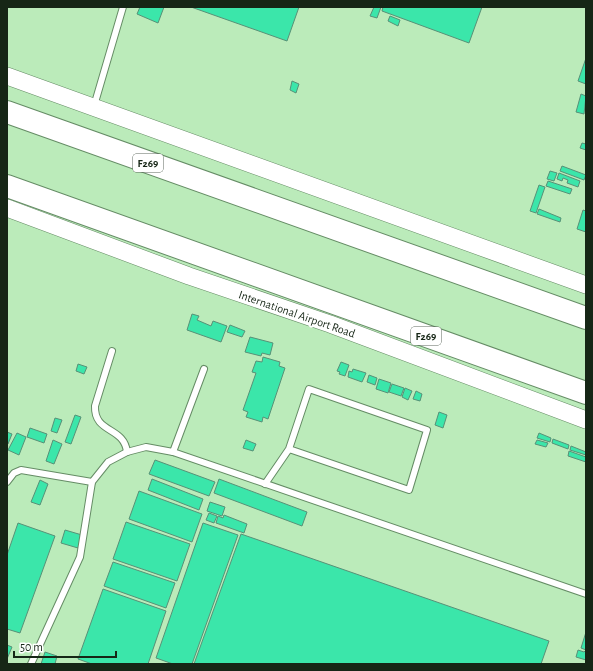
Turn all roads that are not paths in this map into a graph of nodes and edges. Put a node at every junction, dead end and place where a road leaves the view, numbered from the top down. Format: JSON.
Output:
{"nodes":[{"id":1,"x":123,"y":7,"type":"edge"},
{"id":2,"x":7,"y":76,"type":"edge"},
{"id":3,"x":94,"y":107,"type":"junction"},
{"id":4,"x":7,"y":112,"type":"edge"},
{"id":5,"x":7,"y":186,"type":"edge"},
{"id":6,"x":7,"y":208,"type":"edge"},
{"id":7,"x":586,"y":285,"type":"edge"},
{"id":8,"x":586,"y":318,"type":"edge"},
{"id":9,"x":112,"y":351,"type":"dead end"},
{"id":10,"x":204,"y":369,"type":"dead end"},
{"id":11,"x":586,"y":392,"type":"edge"},
{"id":12,"x":586,"y":420,"type":"edge"},
{"id":13,"x":289,"y":449,"type":"junction"},
{"id":14,"x":127,"y":452,"type":"junction"},
{"id":15,"x":172,"y":452,"type":"junction"},
{"id":16,"x":7,"y":482,"type":"edge"},
{"id":17,"x":92,"y":482,"type":"junction"},
{"id":18,"x":265,"y":484,"type":"junction"},
{"id":19,"x":586,"y":594,"type":"edge"},
{"id":20,"x":31,"y":664,"type":"edge"}],
"edges":[{"from":1,"to":3,"type":"lane"},
{"from":2,"to":3,"type":"main road"},
{"from":3,"to":7,"type":"main road"},
{"from":4,"to":8,"type":"highway","number":"F269"},
{"from":5,"to":11,"type":"highway","name":"International Airport Road","number":"F269"},
{"from":6,"to":12,"type":"main road","name":"International Airport Road"},
{"from":9,"to":14,"type":"lane"},
{"from":10,"to":15,"type":"lane"},
{"from":13,"to":13,"type":"lane"},
{"from":13,"to":18,"type":"lane"},
{"from":14,"to":15,"type":"lane"},
{"from":14,"to":17,"type":"lane"},
{"from":15,"to":18,"type":"lane"},
{"from":16,"to":17,"type":"lane"},
{"from":17,"to":20,"type":"lane"},
{"from":18,"to":19,"type":"lane"}]}
